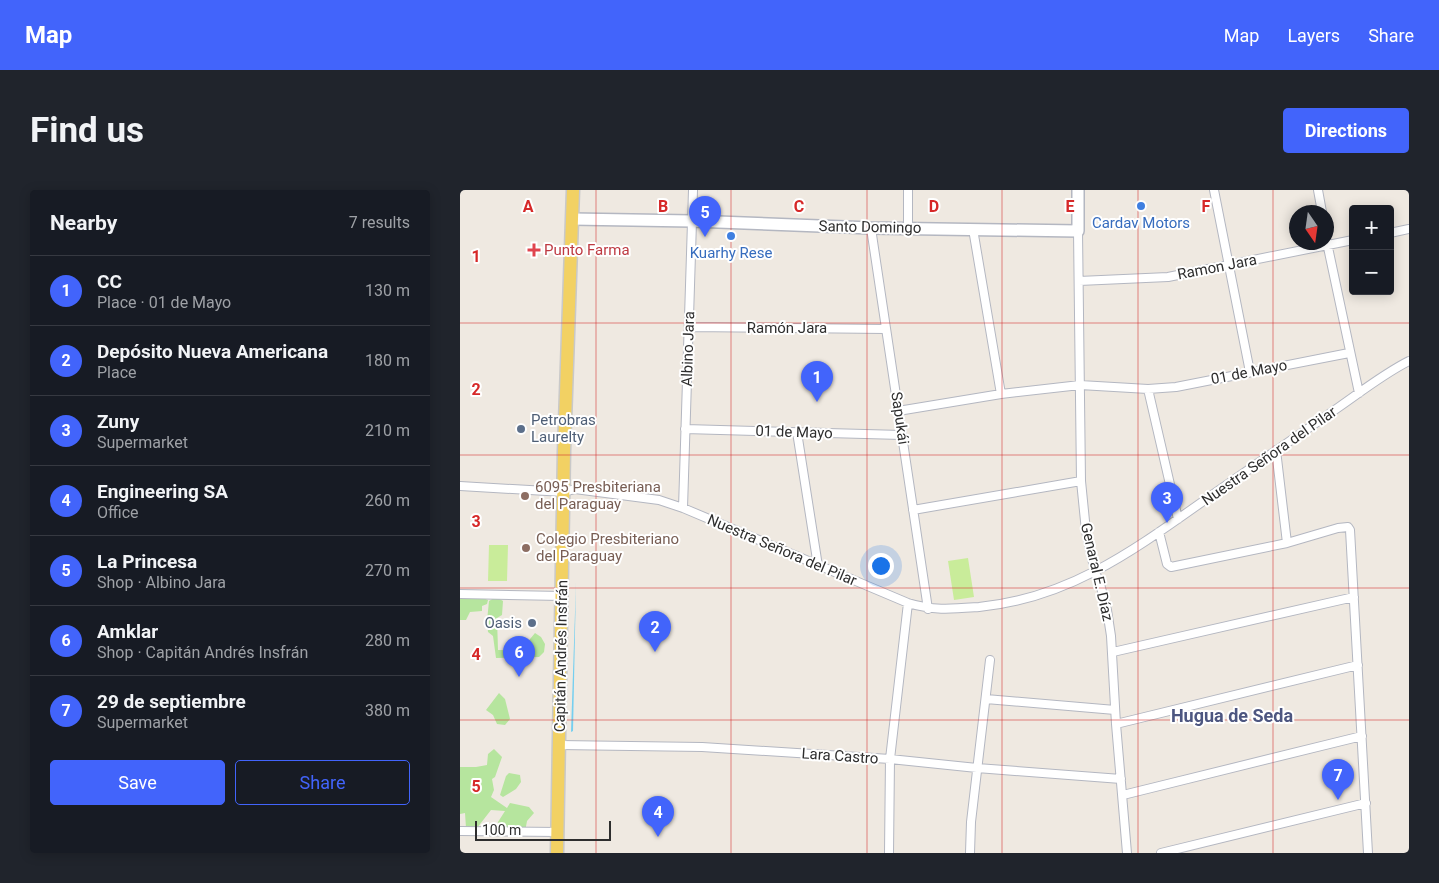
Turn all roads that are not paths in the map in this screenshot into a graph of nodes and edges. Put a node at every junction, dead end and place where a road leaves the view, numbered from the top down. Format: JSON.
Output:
{"nodes":[{"id":1,"x":573,"y":190,"type":"edge"},
{"id":2,"x":693,"y":190,"type":"edge"},
{"id":3,"x":908,"y":190,"type":"edge"},
{"id":4,"x":1078,"y":190,"type":"edge"},
{"id":5,"x":1214,"y":190,"type":"edge"},
{"id":6,"x":1318,"y":190,"type":"edge"},
{"id":7,"x":1321,"y":205,"type":"edge"},
{"id":8,"x":572,"y":218,"type":"junction"},
{"id":9,"x":692,"y":221,"type":"junction"},
{"id":10,"x":871,"y":228,"type":"junction"},
{"id":11,"x":908,"y":228,"type":"junction"},
{"id":12,"x":973,"y":229,"type":"junction"},
{"id":13,"x":1409,"y":229,"type":"edge"},
{"id":14,"x":1078,"y":231,"type":"junction"},
{"id":15,"x":1394,"y":232,"type":"edge"},
{"id":16,"x":1349,"y":240,"type":"edge"},
{"id":17,"x":1334,"y":241,"type":"edge"},
{"id":18,"x":1289,"y":250,"type":"edge"},
{"id":19,"x":1329,"y":250,"type":"edge"},
{"id":20,"x":1230,"y":264,"type":"junction"},
{"id":21,"x":1079,"y":280,"type":"junction"},
{"id":22,"x":688,"y":327,"type":"junction"},
{"id":23,"x":886,"y":328,"type":"junction"},
{"id":24,"x":1349,"y":353,"type":"junction"},
{"id":25,"x":1409,"y":361,"type":"edge"},
{"id":26,"x":1250,"y":372,"type":"junction"},
{"id":27,"x":1080,"y":385,"type":"junction"},
{"id":28,"x":1148,"y":389,"type":"junction"},
{"id":29,"x":1359,"y":393,"type":"junction"},
{"id":30,"x":1001,"y":394,"type":"junction"},
{"id":31,"x":898,"y":411,"type":"junction"},
{"id":32,"x":685,"y":429,"type":"junction"},
{"id":33,"x":796,"y":432,"type":"junction"},
{"id":34,"x":902,"y":435,"type":"junction"},
{"id":35,"x":1276,"y":450,"type":"junction"},
{"id":36,"x":1081,"y":481,"type":"junction"},
{"id":37,"x":460,"y":486,"type":"edge"},
{"id":38,"x":564,"y":492,"type":"junction"},
{"id":39,"x":683,"y":508,"type":"junction"},
{"id":40,"x":913,"y":510,"type":"junction"},
{"id":41,"x":1178,"y":518,"type":"junction"},
{"id":42,"x":1159,"y":532,"type":"junction"},
{"id":43,"x":1286,"y":543,"type":"junction"},
{"id":44,"x":818,"y":566,"type":"junction"},
{"id":45,"x":1094,"y":572,"type":"junction"},
{"id":46,"x":460,"y":594,"type":"edge"},
{"id":47,"x":562,"y":596,"type":"junction"},
{"id":48,"x":1354,"y":597,"type":"junction"},
{"id":49,"x":908,"y":603,"type":"junction"},
{"id":50,"x":928,"y":609,"type":"junction"},
{"id":51,"x":1113,"y":652,"type":"junction"},
{"id":52,"x":990,"y":660,"type":"dead end"},
{"id":53,"x":1358,"y":665,"type":"junction"},
{"id":54,"x":986,"y":698,"type":"junction"},
{"id":55,"x":1115,"y":710,"type":"junction"},
{"id":56,"x":1116,"y":724,"type":"junction"},
{"id":57,"x":1362,"y":736,"type":"junction"},
{"id":58,"x":559,"y":745,"type":"junction"},
{"id":59,"x":890,"y":759,"type":"junction"},
{"id":60,"x":978,"y":768,"type":"junction"},
{"id":61,"x":1120,"y":779,"type":"junction"},
{"id":62,"x":1123,"y":795,"type":"junction"},
{"id":63,"x":1366,"y":803,"type":"junction"},
{"id":64,"x":460,"y":831,"type":"edge"},
{"id":65,"x":558,"y":832,"type":"junction"},
{"id":66,"x":556,"y":853,"type":"edge"},
{"id":67,"x":889,"y":853,"type":"edge"},
{"id":68,"x":970,"y":853,"type":"edge"},
{"id":69,"x":1127,"y":853,"type":"edge"},
{"id":70,"x":1161,"y":853,"type":"edge"},
{"id":71,"x":1368,"y":853,"type":"edge"}],
"edges":[{"from":1,"to":8,"type":"main road","name":"Capitán Andrés Insfrán"},
{"from":2,"to":9,"type":"street","name":"Albino Jara"},
{"from":3,"to":11,"type":"street"},
{"from":4,"to":14,"type":"street"},
{"from":5,"to":20,"type":"street"},
{"from":6,"to":7,"type":"street"},
{"from":8,"to":9,"type":"street","name":"Santo Domingo"},
{"from":8,"to":38,"type":"main road","name":"Capitán Andrés Insfrán"},
{"from":9,"to":10,"type":"street","name":"Santo Domingo"},
{"from":9,"to":22,"type":"street","name":"Albino Jara"},
{"from":10,"to":11,"type":"street","name":"Santo Domingo"},
{"from":10,"to":23,"type":"street","name":"Sapukái"},
{"from":11,"to":12,"type":"street","name":"Santo Domingo"},
{"from":12,"to":14,"type":"street","name":"Santo Domingo"},
{"from":12,"to":30,"type":"street"},
{"from":13,"to":15,"type":"street"},
{"from":14,"to":21,"type":"street","name":"Genaral E. Díaz"},
{"from":16,"to":17,"type":"street","name":"Ramon Jara"},
{"from":18,"to":20,"type":"street","name":"Ramon Jara"},
{"from":19,"to":24,"type":"street"},
{"from":20,"to":21,"type":"street","name":"Ramon Jara"},
{"from":20,"to":26,"type":"street"},
{"from":21,"to":27,"type":"street","name":"Genaral E. Díaz"},
{"from":22,"to":23,"type":"street","name":"Ramón Jara"},
{"from":22,"to":32,"type":"street","name":"Albino Jara"},
{"from":23,"to":31,"type":"street","name":"Sapukái"},
{"from":24,"to":26,"type":"street","name":"01 de Mayo"},
{"from":24,"to":29,"type":"street"},
{"from":25,"to":29,"type":"street","name":"Nuestra Señora del Pilar"},
{"from":26,"to":28,"type":"street","name":"01 de Mayo"},
{"from":27,"to":28,"type":"street","name":"01 de Mayo"},
{"from":27,"to":30,"type":"street"},
{"from":27,"to":36,"type":"street","name":"Genaral E. Díaz"},
{"from":28,"to":41,"type":"street"},
{"from":29,"to":35,"type":"street","name":"Nuestra Señora del Pilar"},
{"from":30,"to":31,"type":"street"},
{"from":31,"to":34,"type":"street","name":"Sapukái"},
{"from":32,"to":33,"type":"street","name":"01 de Mayo"},
{"from":32,"to":39,"type":"street","name":"Albino Jara"},
{"from":33,"to":34,"type":"street","name":"01 de Mayo"},
{"from":33,"to":44,"type":"street"},
{"from":34,"to":40,"type":"street","name":"Sapukái"},
{"from":35,"to":41,"type":"street","name":"Nuestra Señora del Pilar"},
{"from":35,"to":43,"type":"street"},
{"from":36,"to":40,"type":"street"},
{"from":36,"to":45,"type":"street","name":"Genaral E. Díaz"},
{"from":37,"to":38,"type":"street","name":"Nuestra Señora del Pilar"},
{"from":38,"to":39,"type":"street","name":"Nuestra Señora del Pilar"},
{"from":38,"to":47,"type":"main road","name":"Capitán Andrés Insfrán"},
{"from":39,"to":44,"type":"street","name":"Nuestra Señora del Pilar"},
{"from":40,"to":50,"type":"street","name":"Sapukái"},
{"from":41,"to":42,"type":"street","name":"Nuestra Señora del Pilar"},
{"from":42,"to":43,"type":"street"},
{"from":42,"to":45,"type":"street","name":"Nuestra Señora del Pilar"},
{"from":43,"to":48,"type":"street"},
{"from":44,"to":49,"type":"street","name":"Nuestra Señora del Pilar"},
{"from":45,"to":50,"type":"street","name":"Nuestra Señora del Pilar"},
{"from":45,"to":51,"type":"street","name":"Genaral E. Díaz"},
{"from":46,"to":47,"type":"street"},
{"from":47,"to":58,"type":"main road","name":"Capitán Andrés Insfrán"},
{"from":48,"to":51,"type":"street"},
{"from":48,"to":53,"type":"street"},
{"from":49,"to":50,"type":"street","name":"Nuestra Señora del Pilar"},
{"from":49,"to":59,"type":"street"},
{"from":51,"to":55,"type":"street","name":"Genaral E. Díaz"},
{"from":52,"to":54,"type":"street"},
{"from":53,"to":56,"type":"street"},
{"from":53,"to":57,"type":"street"},
{"from":54,"to":55,"type":"street"},
{"from":54,"to":60,"type":"street"},
{"from":55,"to":56,"type":"street","name":"Genaral E. Díaz"},
{"from":56,"to":61,"type":"street","name":"Genaral E. Díaz"},
{"from":57,"to":62,"type":"street"},
{"from":57,"to":63,"type":"street"},
{"from":58,"to":59,"type":"street","name":"Lara Castro"},
{"from":58,"to":65,"type":"main road","name":"Capitán Andrés Insfrán"},
{"from":59,"to":60,"type":"street","name":"Lara Castro"},
{"from":59,"to":67,"type":"street"},
{"from":60,"to":61,"type":"street","name":"Lara Castro"},
{"from":60,"to":68,"type":"street"},
{"from":61,"to":62,"type":"street","name":"Genaral E. Díaz"},
{"from":62,"to":69,"type":"street","name":"Genaral E. Díaz"},
{"from":63,"to":70,"type":"street"},
{"from":63,"to":71,"type":"street"},
{"from":64,"to":65,"type":"street"},
{"from":65,"to":66,"type":"main road","name":"Capitán Andrés Insfrán"}]}
